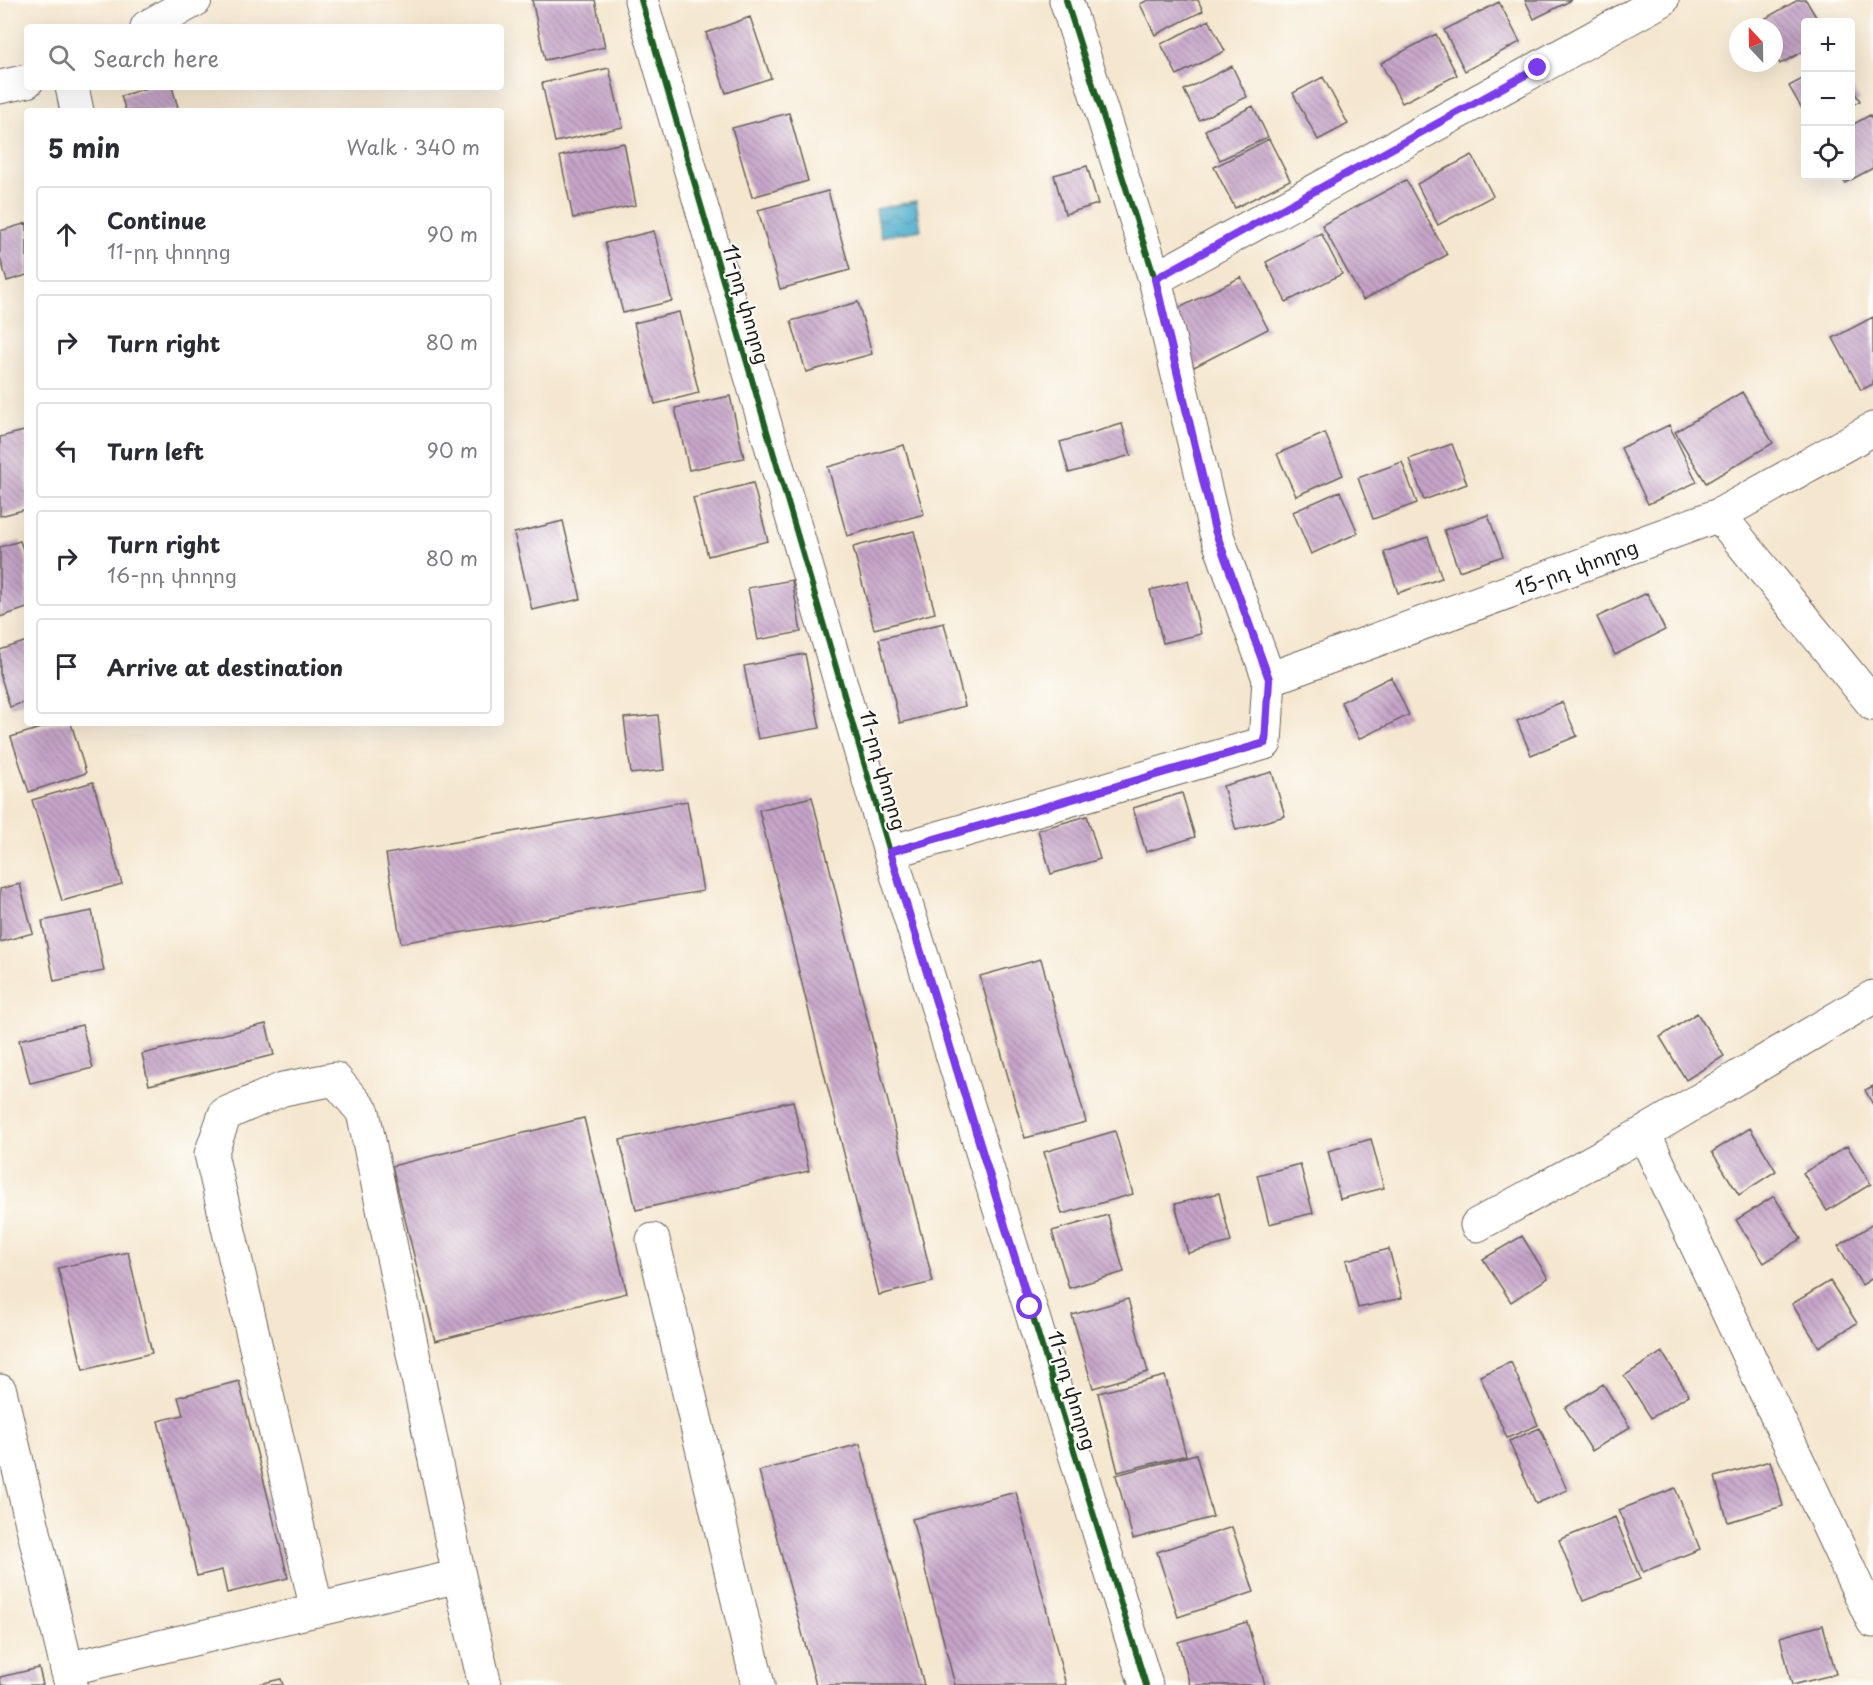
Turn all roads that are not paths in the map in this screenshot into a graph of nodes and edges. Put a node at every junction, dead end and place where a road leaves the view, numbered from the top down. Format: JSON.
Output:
{"nodes":[{"id":1,"x":195,"y":0,"type":"edge"},
{"id":2,"x":641,"y":0,"type":"edge"},
{"id":3,"x":1066,"y":0,"type":"edge"},
{"id":4,"x":1662,"y":0,"type":"edge"},
{"id":5,"x":152,"y":24,"type":"edge"},
{"id":6,"x":24,"y":82,"type":"edge"},
{"id":7,"x":0,"y":87,"type":"edge"},
{"id":8,"x":73,"y":90,"type":"edge"},
{"id":9,"x":76,"y":108,"type":"edge"},
{"id":10,"x":1155,"y":279,"type":"junction"},
{"id":11,"x":1873,"y":429,"type":"edge"},
{"id":12,"x":1719,"y":515,"type":"junction"},
{"id":13,"x":1269,"y":679,"type":"junction"},
{"id":14,"x":1873,"y":705,"type":"edge"},
{"id":15,"x":890,"y":852,"type":"junction"},
{"id":16,"x":1873,"y":997,"type":"edge"},
{"id":17,"x":1644,"y":1133,"type":"junction"},
{"id":18,"x":1477,"y":1225,"type":"dead end"},
{"id":19,"x":652,"y":1240,"type":"dead end"},
{"id":20,"x":0,"y":1391,"type":"edge"},
{"id":21,"x":459,"y":1576,"type":"junction"},
{"id":22,"x":317,"y":1610,"type":"junction"},
{"id":23,"x":1873,"y":1621,"type":"edge"},
{"id":24,"x":69,"y":1677,"type":"edge"},
{"id":25,"x":485,"y":1685,"type":"edge"},
{"id":26,"x":758,"y":1685,"type":"edge"},
{"id":27,"x":1146,"y":1685,"type":"edge"}],
"edges":[{"from":1,"to":5,"type":"street"},
{"from":2,"to":15,"type":"street","name":"11-րդ փողոց"},
{"from":3,"to":10,"type":"street"},
{"from":4,"to":10,"type":"street"},
{"from":6,"to":7,"type":"street"},
{"from":8,"to":9,"type":"street"},
{"from":10,"to":13,"type":"street"},
{"from":11,"to":12,"type":"street","name":"15-րդ փողոց"},
{"from":12,"to":13,"type":"street","name":"15-րդ փողոց"},
{"from":12,"to":14,"type":"street"},
{"from":13,"to":15,"type":"street"},
{"from":15,"to":27,"type":"street","name":"11-րդ փողոց"},
{"from":16,"to":17,"type":"street"},
{"from":17,"to":18,"type":"street"},
{"from":17,"to":23,"type":"street"},
{"from":19,"to":26,"type":"street"},
{"from":20,"to":24,"type":"street"},
{"from":21,"to":22,"type":"street"},
{"from":21,"to":22,"type":"street"},
{"from":21,"to":25,"type":"street"},
{"from":22,"to":24,"type":"street"}]}
